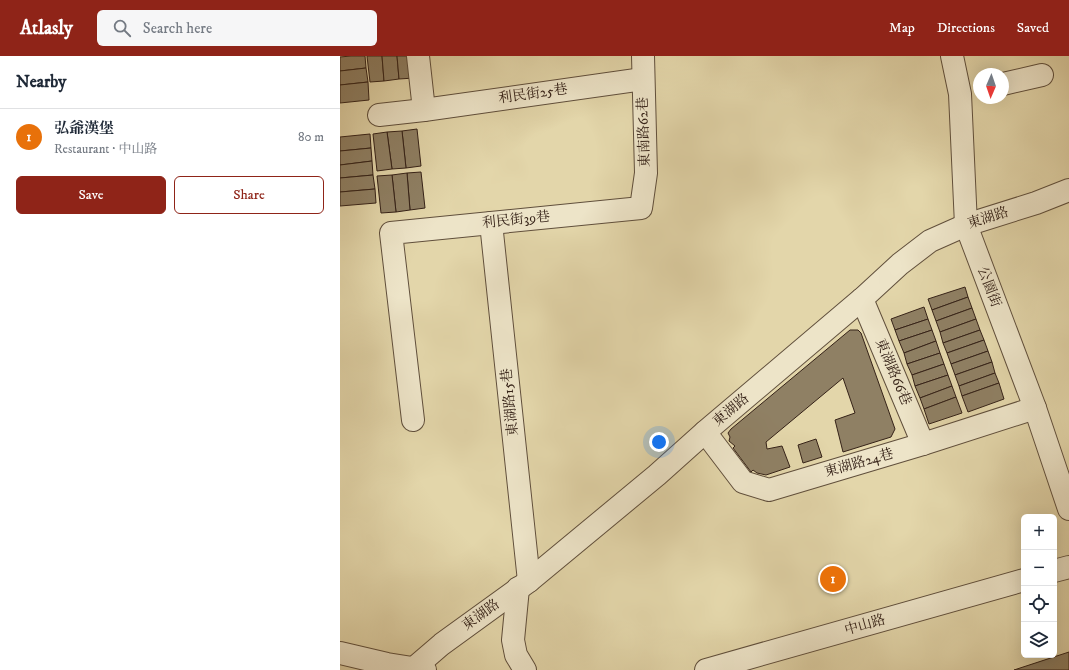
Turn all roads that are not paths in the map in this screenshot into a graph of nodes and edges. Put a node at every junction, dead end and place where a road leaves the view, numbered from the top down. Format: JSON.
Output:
{"nodes":[{"id":1,"x":418,"y":56,"type":"edge"},
{"id":2,"x":643,"y":56,"type":"edge"},
{"id":3,"x":952,"y":56,"type":"edge"},
{"id":4,"x":1042,"y":75,"type":"dead end"},
{"id":5,"x":642,"y":79,"type":"junction"},
{"id":6,"x":1009,"y":83,"type":"edge"},
{"id":7,"x":970,"y":92,"type":"edge"},
{"id":8,"x":424,"y":110,"type":"junction"},
{"id":9,"x":379,"y":114,"type":"dead end"},
{"id":10,"x":1069,"y":190,"type":"edge"},
{"id":11,"x":641,"y":208,"type":"joint"},
{"id":12,"x":491,"y":223,"type":"junction"},
{"id":13,"x":966,"y":225,"type":"junction"},
{"id":14,"x":862,"y":299,"type":"junction"},
{"id":15,"x":1035,"y":408,"type":"junction"},
{"id":16,"x":413,"y":420,"type":"dead end"},
{"id":17,"x":704,"y":432,"type":"junction"},
{"id":18,"x":923,"y":444,"type":"junction"},
{"id":19,"x":1069,"y":509,"type":"edge"},
{"id":20,"x":1069,"y":567,"type":"edge"},
{"id":21,"x":1057,"y":570,"type":"edge"},
{"id":22,"x":1021,"y":581,"type":"edge"},
{"id":23,"x":523,"y":585,"type":"junction"},
{"id":24,"x":340,"y":653,"type":"edge"},
{"id":25,"x":386,"y":667,"type":"edge"},
{"id":26,"x":419,"y":669,"type":"edge"},
{"id":27,"x":525,"y":670,"type":"edge"},
{"id":28,"x":706,"y":670,"type":"edge"}],
"edges":[{"from":1,"to":8,"type":"street"},
{"from":2,"to":5,"type":"street","name":"東南路62巷"},
{"from":3,"to":7,"type":"street","name":"公園街"},
{"from":4,"to":6,"type":"street"},
{"from":5,"to":8,"type":"street","name":"利民街25巷"},
{"from":5,"to":11,"type":"street","name":"東南路62巷"},
{"from":7,"to":13,"type":"street","name":"公園街"},
{"from":8,"to":9,"type":"street","name":"利民街25巷"},
{"from":10,"to":13,"type":"street","name":"東湖路"},
{"from":11,"to":12,"type":"street","name":"利民街39巷"},
{"from":12,"to":16,"type":"street","name":"利民街39巷"},
{"from":12,"to":23,"type":"street","name":"東湖路15巷"},
{"from":13,"to":14,"type":"street","name":"東湖路"},
{"from":13,"to":15,"type":"street","name":"公園街"},
{"from":14,"to":17,"type":"street","name":"東湖路"},
{"from":14,"to":18,"type":"street","name":"東湖路66巷"},
{"from":15,"to":18,"type":"street","name":"東湖路24巷"},
{"from":15,"to":19,"type":"street","name":"公園街"},
{"from":17,"to":18,"type":"street","name":"東湖路24巷"},
{"from":17,"to":23,"type":"street","name":"東湖路"},
{"from":20,"to":21,"type":"street"},
{"from":22,"to":28,"type":"street","name":"中山路"},
{"from":23,"to":26,"type":"street","name":"東湖路"},
{"from":23,"to":27,"type":"street","name":"東湖路15巷"},
{"from":24,"to":25,"type":"street"},
{"from":25,"to":26,"type":"street"}]}
